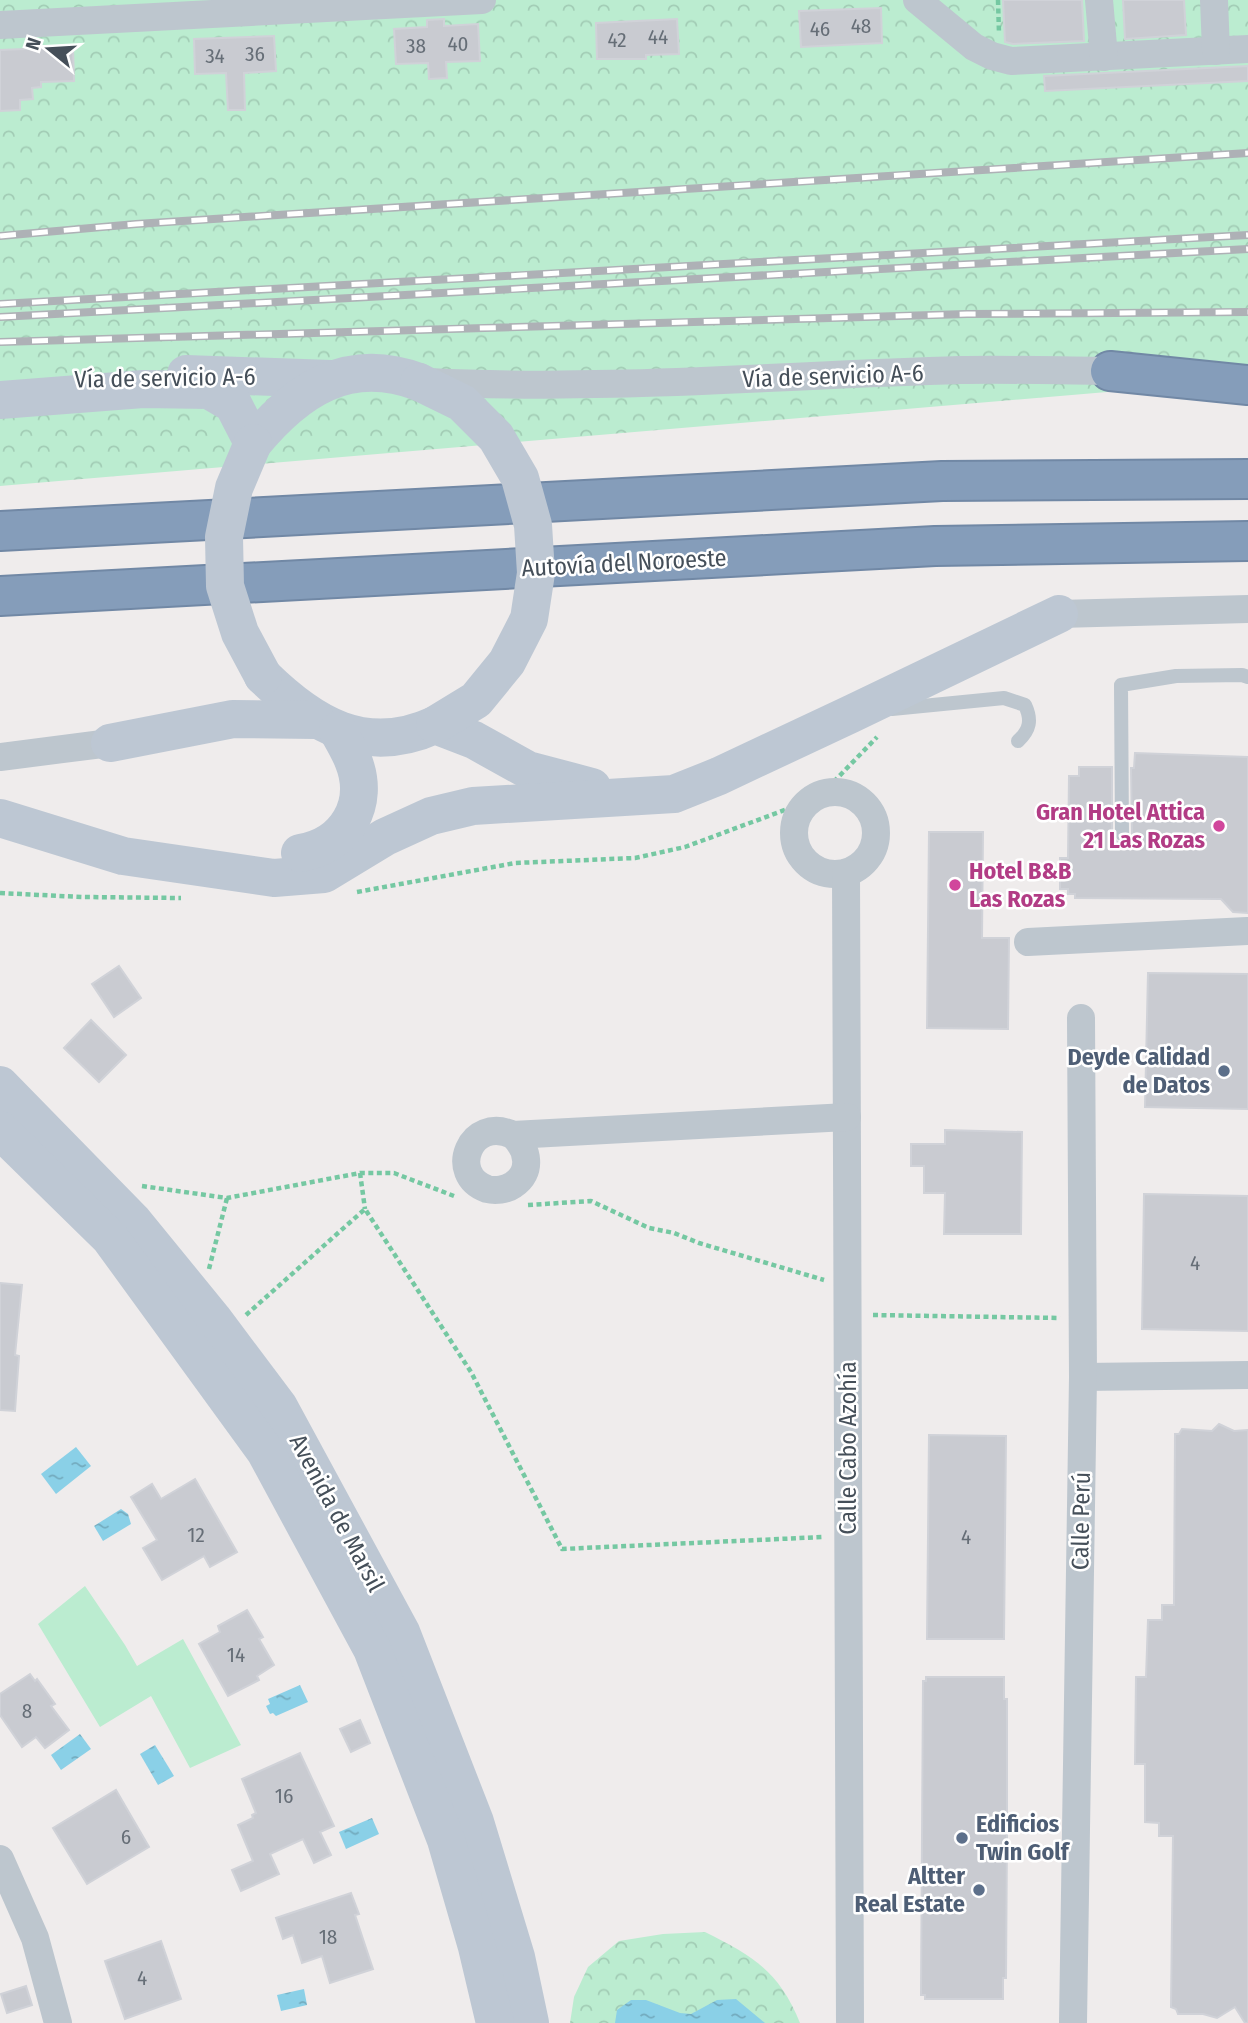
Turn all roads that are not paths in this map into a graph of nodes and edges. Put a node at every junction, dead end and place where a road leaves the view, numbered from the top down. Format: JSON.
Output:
{"nodes":[{"id":1,"x":482,"y":0,"type":"edge"},
{"id":2,"x":917,"y":0,"type":"edge"},
{"id":3,"x":941,"y":0,"type":"edge"},
{"id":4,"x":1100,"y":0,"type":"edge"},
{"id":5,"x":1214,"y":0,"type":"edge"},
{"id":6,"x":0,"y":25,"type":"edge"},
{"id":7,"x":950,"y":27,"type":"junction"},
{"id":8,"x":1248,"y":49,"type":"edge"},
{"id":9,"x":1216,"y":51,"type":"junction"},
{"id":10,"x":1104,"y":57,"type":"junction"},
{"id":11,"x":1110,"y":371,"type":"junction"},
{"id":12,"x":1248,"y":371,"type":"edge"},
{"id":13,"x":331,"y":379,"type":"junction"},
{"id":14,"x":419,"y":382,"type":"junction"},
{"id":15,"x":1248,"y":385,"type":"edge"},
{"id":16,"x":0,"y":386,"type":"edge"},
{"id":17,"x":0,"y":400,"type":"edge"},
{"id":18,"x":253,"y":443,"type":"junction"},
{"id":19,"x":1248,"y":479,"type":"edge"},
{"id":20,"x":0,"y":531,"type":"edge"},
{"id":21,"x":1248,"y":541,"type":"edge"},
{"id":22,"x":6,"y":596,"type":"edge"},
{"id":23,"x":1239,"y":611,"type":"edge"},
{"id":24,"x":1059,"y":614,"type":"joint"},
{"id":25,"x":1248,"y":677,"type":"edge"},
{"id":26,"x":846,"y":717,"type":"junction"},
{"id":27,"x":327,"y":726,"type":"junction"},
{"id":28,"x":419,"y":730,"type":"junction"},
{"id":29,"x":1018,"y":741,"type":"dead end"},
{"id":30,"x":110,"y":743,"type":"joint"},
{"id":31,"x":0,"y":757,"type":"edge"},
{"id":32,"x":639,"y":796,"type":"junction"},
{"id":33,"x":0,"y":805,"type":"edge"},
{"id":34,"x":0,"y":818,"type":"edge"},
{"id":35,"x":1122,"y":834,"type":"dead end"},
{"id":36,"x":846,"y":873,"type":"junction"},
{"id":37,"x":189,"y":882,"type":"junction"},
{"id":38,"x":1247,"y":931,"type":"edge"},
{"id":39,"x":1028,"y":942,"type":"dead end"},
{"id":40,"x":1081,"y":1018,"type":"dead end"},
{"id":41,"x":0,"y":1085,"type":"edge"},
{"id":42,"x":847,"y":1117,"type":"junction"},
{"id":43,"x":0,"y":1130,"type":"edge"},
{"id":44,"x":513,"y":1135,"type":"dead end"},
{"id":45,"x":1248,"y":1375,"type":"edge"},
{"id":46,"x":1083,"y":1377,"type":"junction"},
{"id":47,"x":0,"y":1859,"type":"edge"},
{"id":48,"x":58,"y":2023,"type":"edge"},
{"id":49,"x":495,"y":2023,"type":"edge"},
{"id":50,"x":530,"y":2023,"type":"edge"},
{"id":51,"x":850,"y":2023,"type":"edge"},
{"id":52,"x":1073,"y":2023,"type":"edge"}],
"edges":[{"from":1,"to":6,"type":"street"},
{"from":2,"to":7,"type":"street"},
{"from":3,"to":7,"type":"street"},
{"from":4,"to":10,"type":"street"},
{"from":5,"to":9,"type":"street"},
{"from":7,"to":10,"type":"street"},
{"from":8,"to":9,"type":"street"},
{"from":9,"to":10,"type":"street"},
{"from":11,"to":12,"type":"street","name":"Vía de servicio A-6"},
{"from":11,"to":14,"type":"street","name":"Vía de servicio A-6"},
{"from":11,"to":15,"type":"highway"},
{"from":13,"to":14,"type":"street"},
{"from":13,"to":16,"type":"street","name":"Vía de servicio A-6"},
{"from":13,"to":18,"type":"street"},
{"from":14,"to":28,"type":"street","bridge":true},
{"from":17,"to":18,"type":"street","name":"Vía de servicio A-6"},
{"from":18,"to":27,"type":"street","bridge":true},
{"from":19,"to":20,"type":"highway"},
{"from":21,"to":22,"type":"highway","name":"Autovía del Noroeste"},
{"from":23,"to":24,"type":"street"},
{"from":24,"to":26,"type":"street"},
{"from":25,"to":35,"type":"lane"},
{"from":26,"to":29,"type":"lane"},
{"from":26,"to":32,"type":"street"},
{"from":27,"to":28,"type":"street"},
{"from":27,"to":30,"type":"street"},
{"from":27,"to":33,"type":"street"},
{"from":28,"to":32,"type":"street"},
{"from":28,"to":37,"type":"street"},
{"from":30,"to":31,"type":"street"},
{"from":32,"to":37,"type":"street"},
{"from":34,"to":37,"type":"street"},
{"from":36,"to":36,"type":"street"},
{"from":36,"to":42,"type":"street","name":"Calle Cabo Azohía"},
{"from":38,"to":39,"type":"street"},
{"from":40,"to":46,"type":"street","name":"Calle Perú"},
{"from":41,"to":50,"type":"street","name":"Avenida de Marsil"},
{"from":42,"to":44,"type":"street"},
{"from":42,"to":51,"type":"street","name":"Calle Cabo Azohía"},
{"from":43,"to":49,"type":"street","name":"Avenida de Marsil"},
{"from":45,"to":46,"type":"street"},
{"from":46,"to":52,"type":"street","name":"Calle Perú"},
{"from":47,"to":48,"type":"street"}]}
